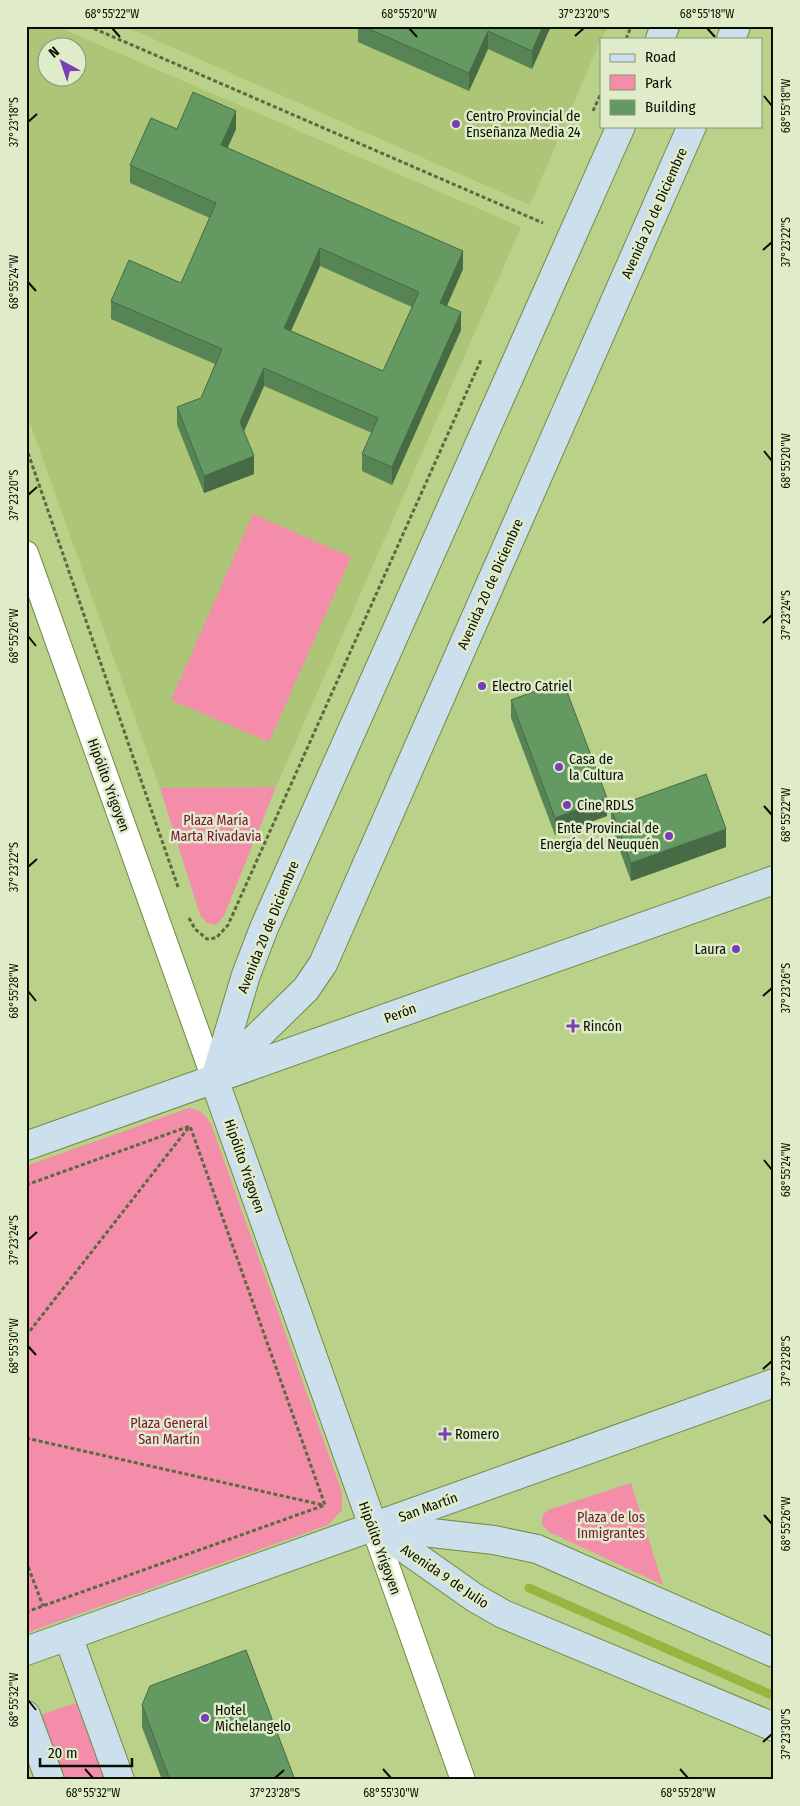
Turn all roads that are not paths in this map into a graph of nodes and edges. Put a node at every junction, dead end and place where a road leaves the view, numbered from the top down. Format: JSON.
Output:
{"nodes":[{"id":1,"x":665,"y":26,"type":"edge"},
{"id":2,"x":736,"y":26,"type":"edge"},
{"id":3,"x":660,"y":38,"type":"edge"},
{"id":4,"x":731,"y":38,"type":"edge"},
{"id":5,"x":620,"y":128,"type":"edge"},
{"id":6,"x":691,"y":128,"type":"edge"},
{"id":7,"x":26,"y":553,"type":"edge"},
{"id":8,"x":774,"y":880,"type":"edge"},
{"id":9,"x":214,"y":1079,"type":"junction"},
{"id":10,"x":26,"y":1146,"type":"edge"},
{"id":11,"x":774,"y":1383,"type":"edge"},
{"id":12,"x":373,"y":1526,"type":"junction"},
{"id":13,"x":68,"y":1636,"type":"junction"},
{"id":14,"x":26,"y":1651,"type":"edge"},
{"id":15,"x":774,"y":1653,"type":"edge"},
{"id":16,"x":26,"y":1715,"type":"edge"},
{"id":17,"x":774,"y":1726,"type":"edge"},
{"id":18,"x":50,"y":1780,"type":"edge"},
{"id":19,"x":120,"y":1780,"type":"edge"},
{"id":20,"x":463,"y":1780,"type":"edge"}],
"edges":[{"from":1,"to":3,"type":"street"},
{"from":2,"to":4,"type":"street"},
{"from":5,"to":9,"type":"street","name":"Avenida 20 de Diciembre"},
{"from":6,"to":9,"type":"street","name":"Avenida 20 de Diciembre"},
{"from":7,"to":9,"type":"street","name":"Hipólito Yrigoyen"},
{"from":8,"to":9,"type":"street","name":"Perón"},
{"from":9,"to":10,"type":"street","name":"Perón"},
{"from":9,"to":12,"type":"street","name":"Hipólito Yrigoyen"},
{"from":11,"to":12,"type":"street","name":"San Martín"},
{"from":12,"to":13,"type":"street","name":"San Martín"},
{"from":12,"to":15,"type":"street","name":"Avenida 9 de Julio"},
{"from":12,"to":17,"type":"street","name":"Avenida 9 de Julio"},
{"from":12,"to":20,"type":"street","name":"Hipólito Yrigoyen"},
{"from":13,"to":14,"type":"street","name":"San Martín"},
{"from":13,"to":19,"type":"street"},
{"from":16,"to":18,"type":"street"}]}
